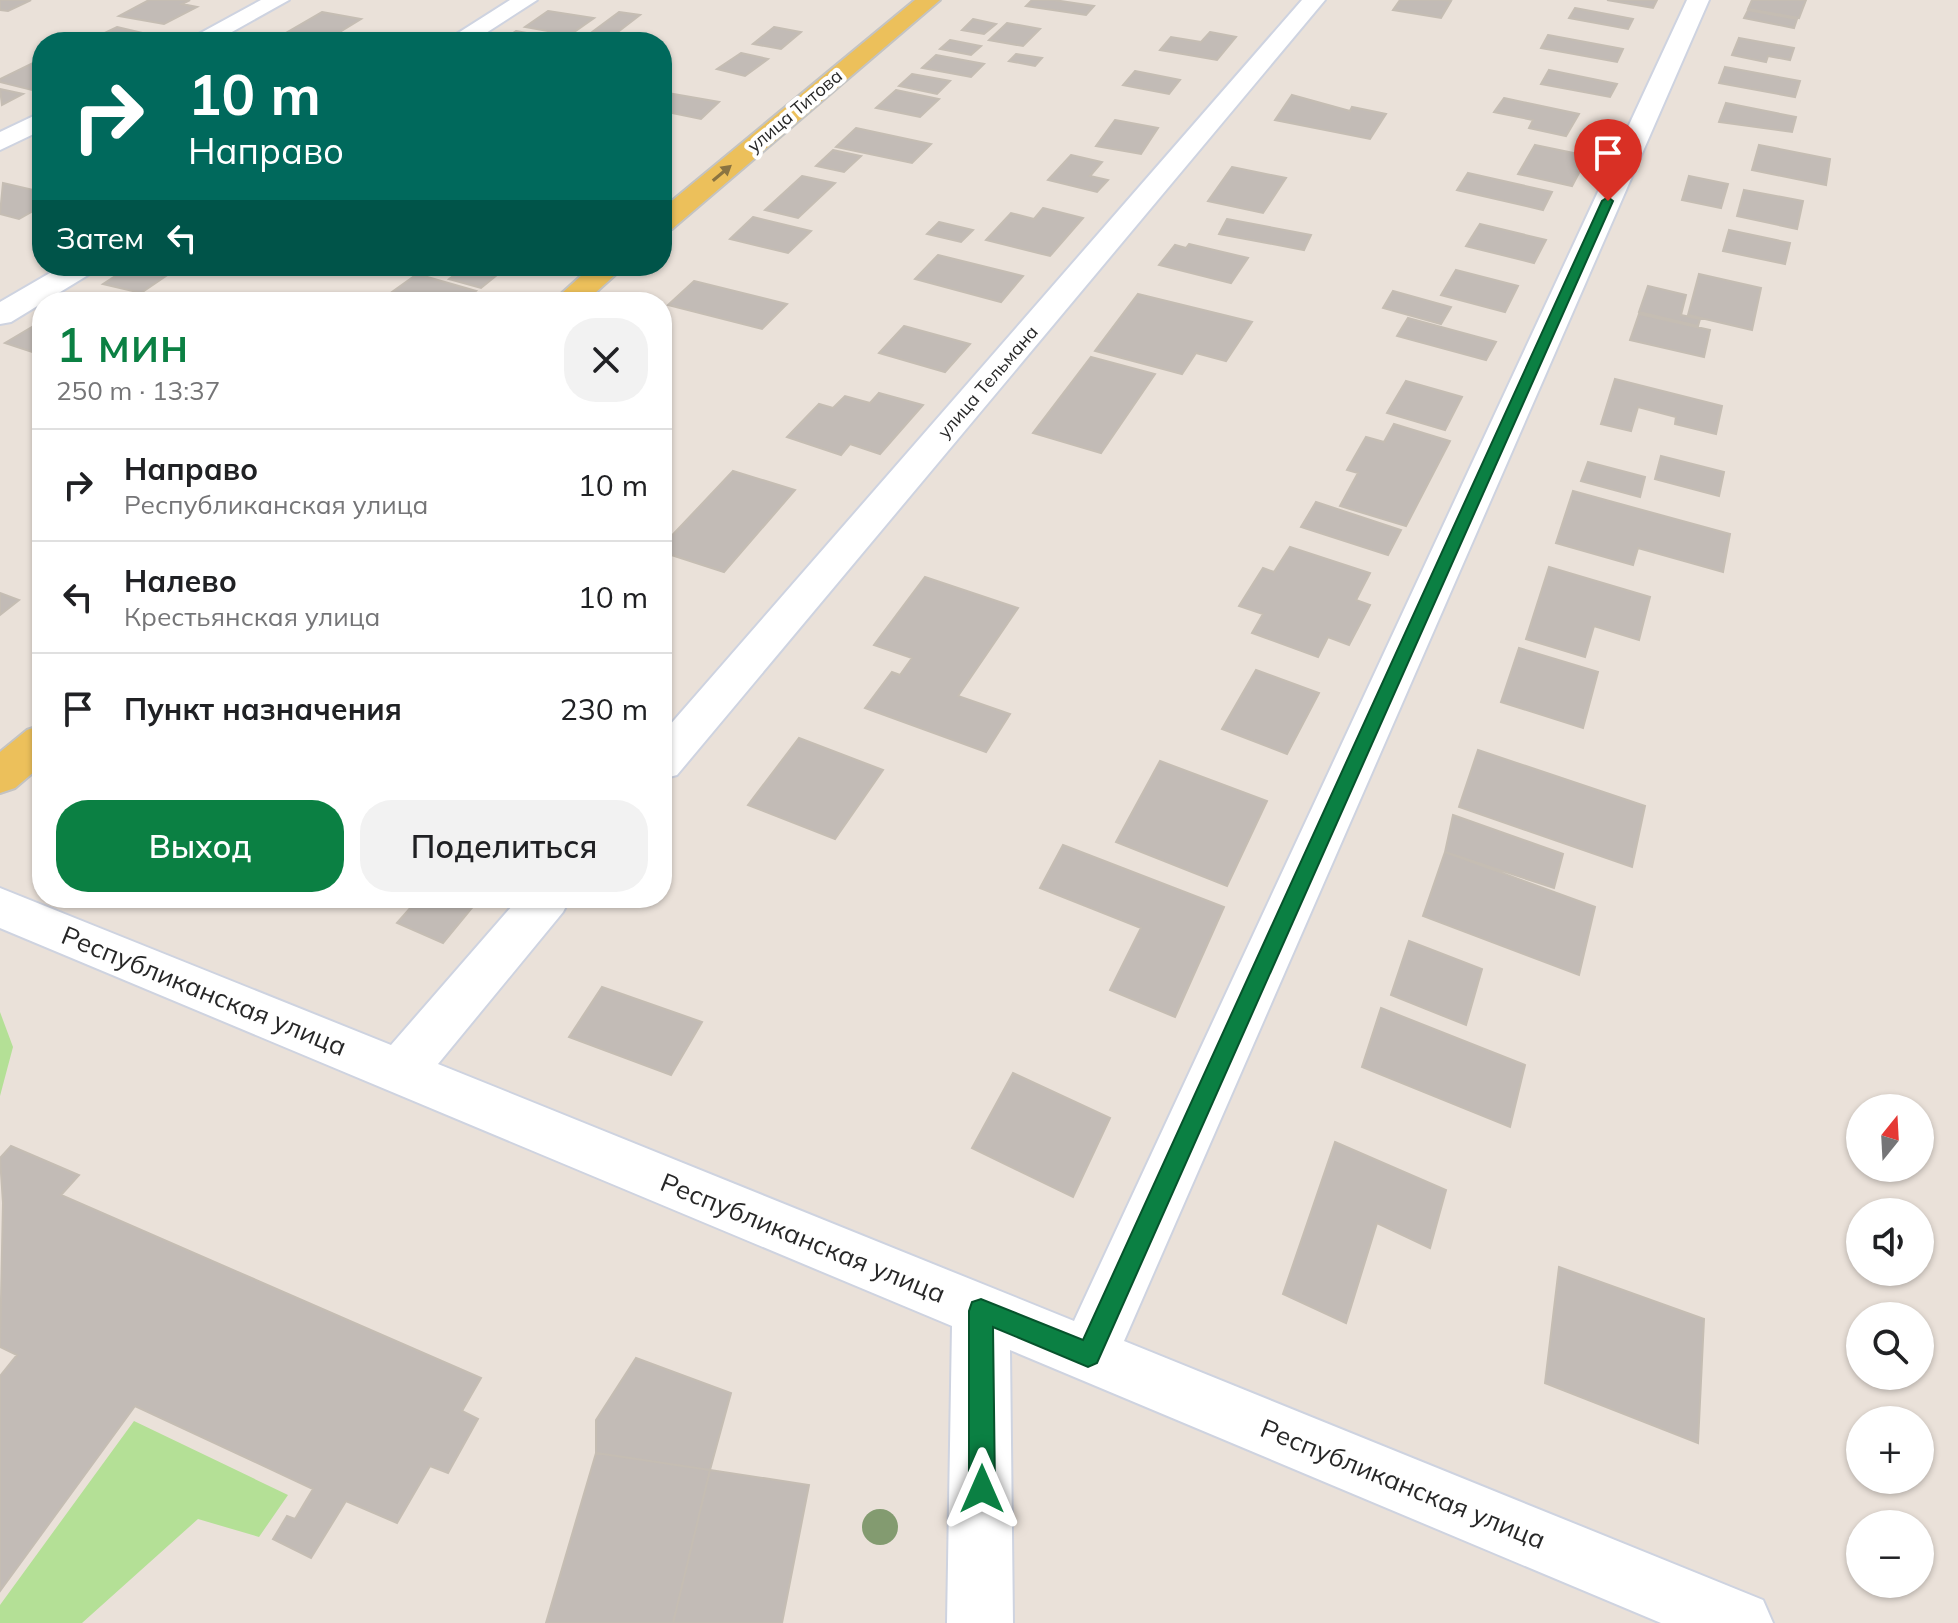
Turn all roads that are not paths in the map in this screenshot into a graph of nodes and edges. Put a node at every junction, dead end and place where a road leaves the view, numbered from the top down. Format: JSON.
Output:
{"nodes":[{"id":1,"x":278,"y":0,"type":"edge"},
{"id":2,"x":526,"y":0,"type":"edge"},
{"id":3,"x":929,"y":0,"type":"edge"},
{"id":4,"x":1314,"y":0,"type":"edge"},
{"id":5,"x":1698,"y":0,"type":"edge"},
{"id":6,"x":216,"y":32,"type":"edge"},
{"id":7,"x":473,"y":32,"type":"edge"},
{"id":8,"x":32,"y":125,"type":"edge"},
{"id":9,"x":0,"y":142,"type":"edge"},
{"id":10,"x":672,"y":215,"type":"edge"},
{"id":11,"x":66,"y":276,"type":"edge"},
{"id":12,"x":598,"y":276,"type":"edge"},
{"id":13,"x":39,"y":292,"type":"edge"},
{"id":14,"x":579,"y":292,"type":"edge"},
{"id":15,"x":32,"y":296,"type":"edge"},
{"id":16,"x":0,"y":315,"type":"edge"},
{"id":17,"x":32,"y":749,"type":"edge"},
{"id":18,"x":672,"y":751,"type":"edge"},
{"id":19,"x":0,"y":776,"type":"edge"},
{"id":20,"x":0,"y":907,"type":"edge"},
{"id":21,"x":538,"y":908,"type":"edge"},
{"id":22,"x":399,"y":1072,"type":"junction"},
{"id":23,"x":981,"y":1311,"type":"junction"},
{"id":24,"x":1088,"y":1355,"type":"junction"},
{"id":25,"x":980,"y":1623,"type":"edge"},
{"id":26,"x":1740,"y":1623,"type":"edge"}],
"edges":[{"from":1,"to":6,"type":"street"},
{"from":2,"to":7,"type":"street"},
{"from":10,"to":3,"type":"main road","name":"улица Титова","one_way":true},
{"from":4,"to":18,"type":"street","name":"улица Тельмана"},
{"from":5,"to":24,"type":"street"},
{"from":8,"to":9,"type":"street"},
{"from":11,"to":13,"type":"street"},
{"from":12,"to":14,"type":"main road"},
{"from":15,"to":16,"type":"street"},
{"from":17,"to":19,"type":"main road"},
{"from":20,"to":22,"type":"street","name":"Республиканская улица"},
{"from":21,"to":22,"type":"street"},
{"from":22,"to":23,"type":"street","name":"Республиканская улица"},
{"from":23,"to":24,"type":"street","name":"Республиканская улица"},
{"from":23,"to":25,"type":"street"},
{"from":24,"to":26,"type":"street","name":"Республиканская улица"}]}
